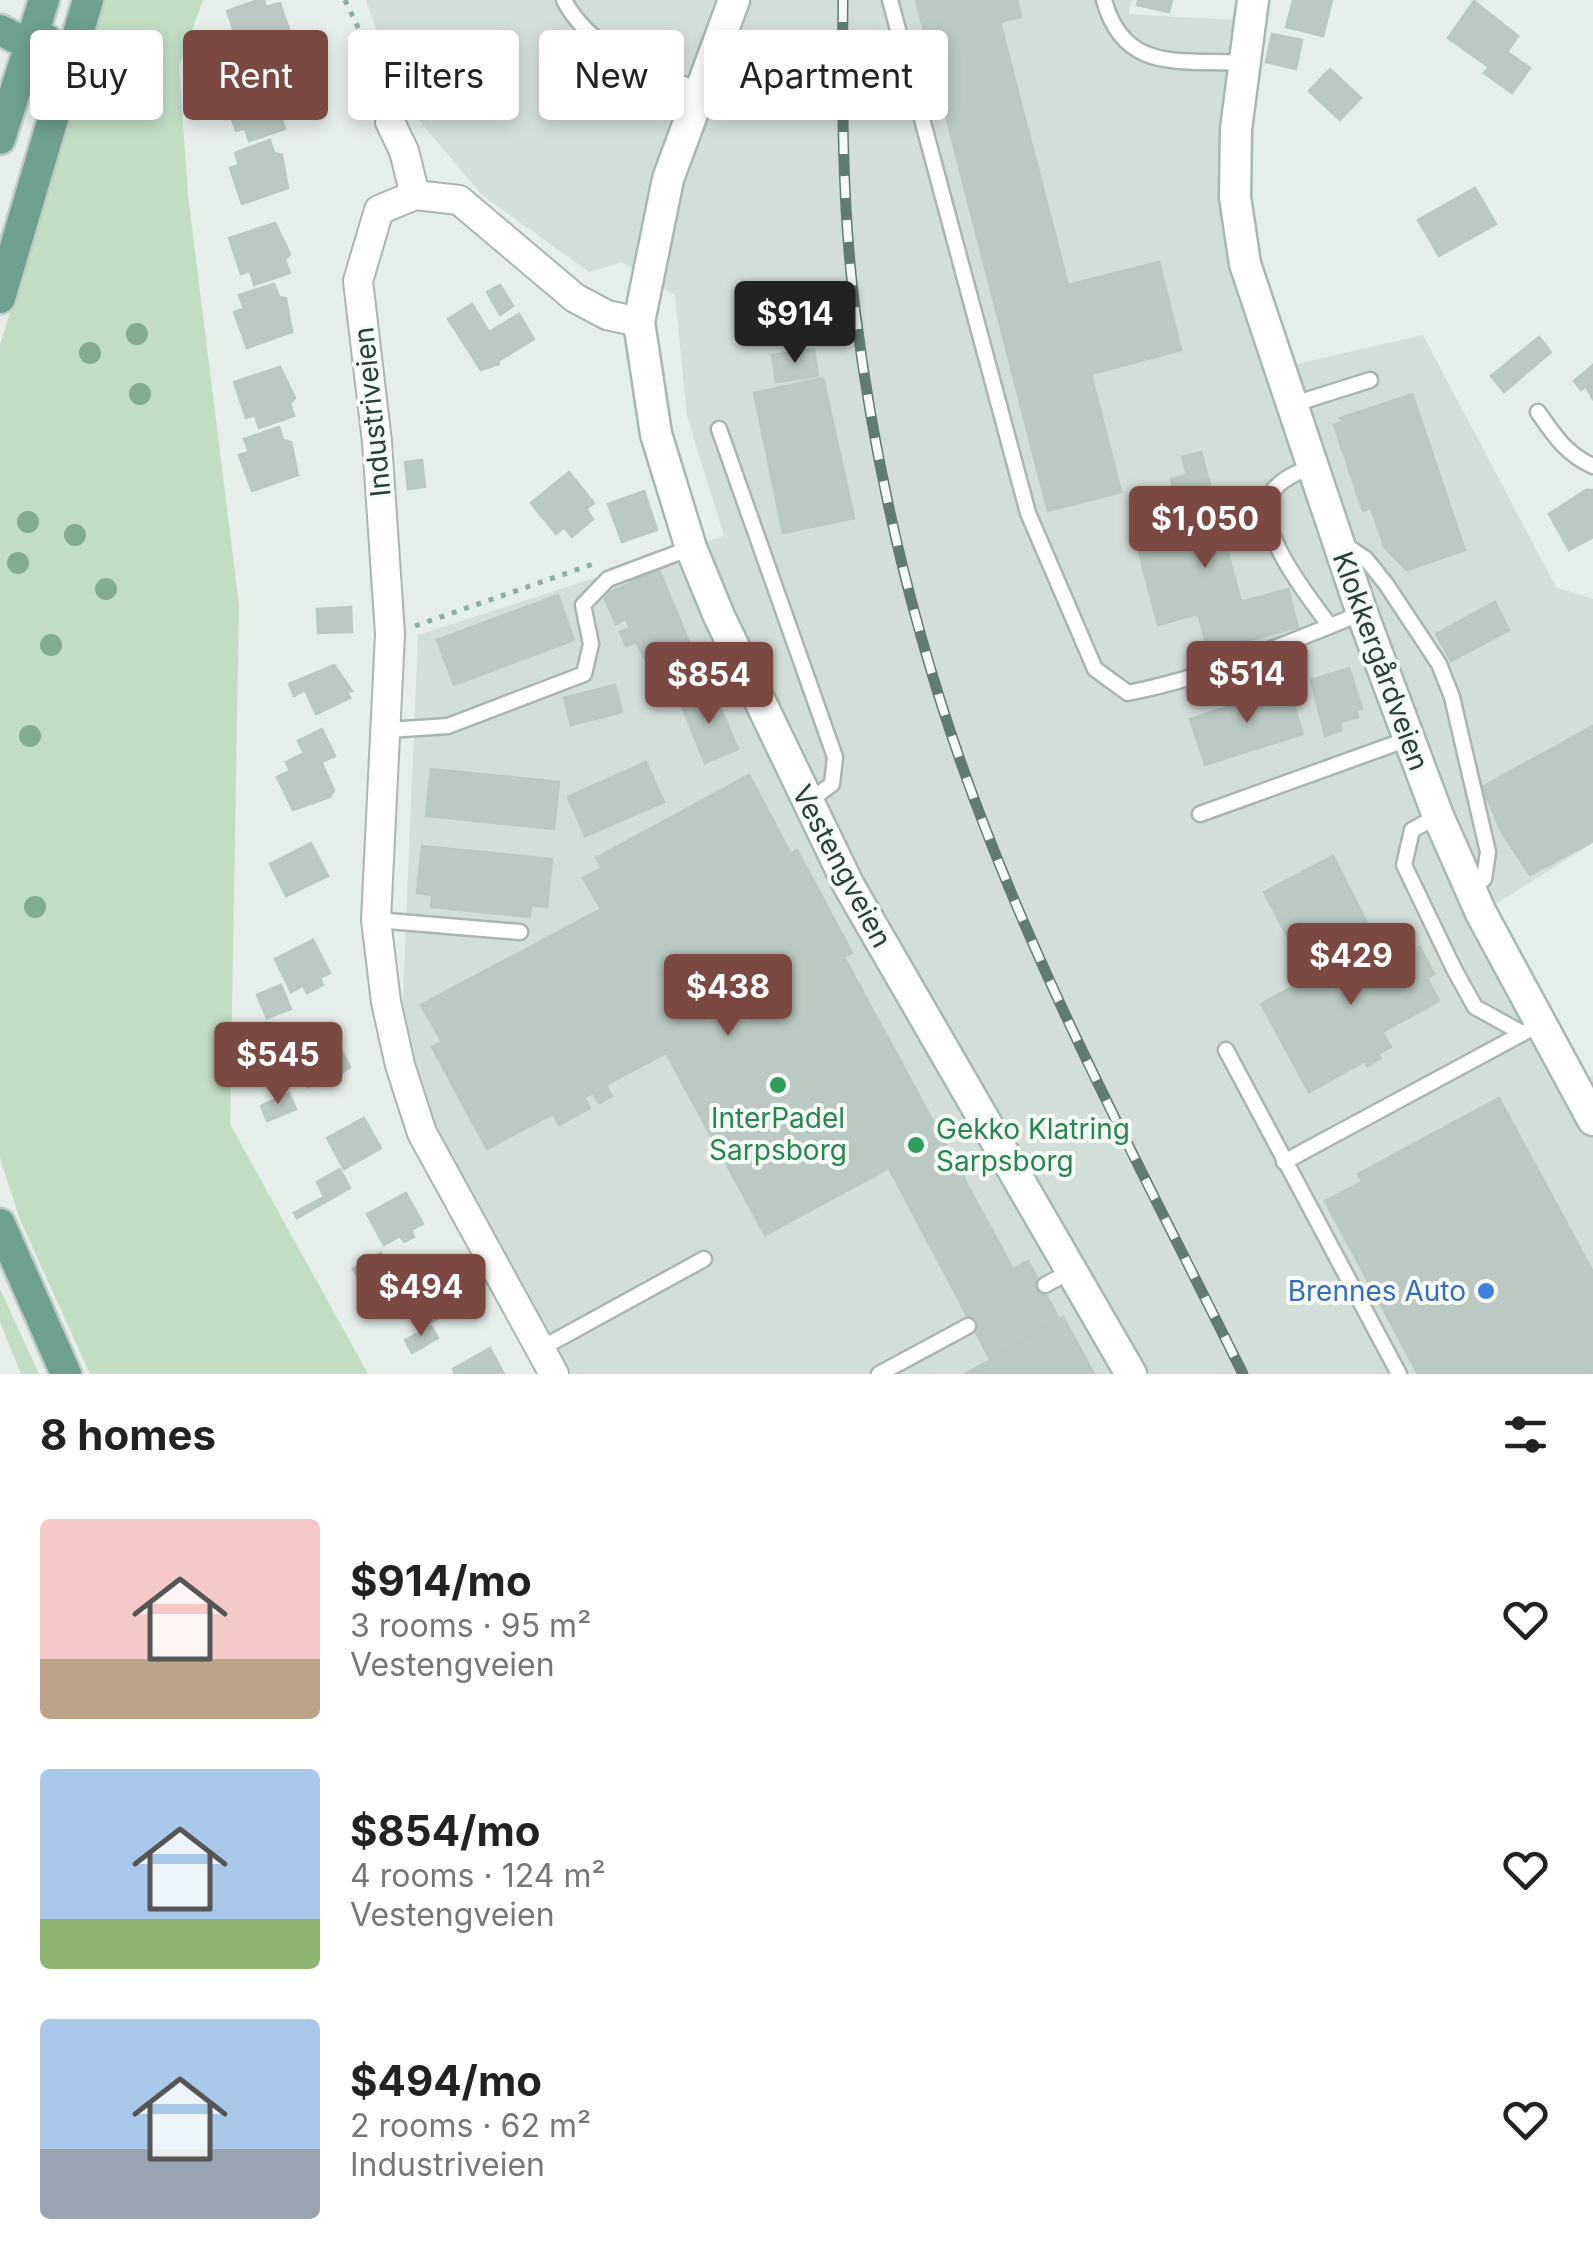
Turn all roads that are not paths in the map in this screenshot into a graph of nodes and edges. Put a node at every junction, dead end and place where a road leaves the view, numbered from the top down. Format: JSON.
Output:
{"nodes":[{"id":1,"x":46,"y":0,"type":"edge"},
{"id":2,"x":88,"y":0,"type":"edge"},
{"id":3,"x":564,"y":0,"type":"edge"},
{"id":4,"x":734,"y":0,"type":"edge"},
{"id":5,"x":890,"y":0,"type":"edge"},
{"id":6,"x":1104,"y":0,"type":"edge"},
{"id":7,"x":1253,"y":0,"type":"edge"},
{"id":8,"x":0,"y":30,"type":"edge"},
{"id":9,"x":35,"y":30,"type":"edge"},
{"id":10,"x":69,"y":30,"type":"edge"},
{"id":11,"x":78,"y":30,"type":"edge"},
{"id":12,"x":30,"y":41,"type":"edge"},
{"id":13,"x":30,"y":44,"type":"edge"},
{"id":14,"x":1244,"y":63,"type":"junction"},
{"id":15,"x":698,"y":91,"type":"junction"},
{"id":16,"x":51,"y":120,"type":"edge"},
{"id":17,"x":390,"y":122,"type":"road end"},
{"id":18,"x":0,"y":139,"type":"edge"},
{"id":19,"x":416,"y":195,"type":"junction"},
{"id":20,"x":0,"y":298,"type":"edge"},
{"id":21,"x":639,"y":322,"type":"junction"},
{"id":22,"x":1370,"y":380,"type":"dead end"},
{"id":23,"x":1292,"y":405,"type":"junction"},
{"id":24,"x":1538,"y":412,"type":"dead end"},
{"id":25,"x":719,"y":429,"type":"dead end"},
{"id":26,"x":1312,"y":466,"type":"junction"},
{"id":27,"x":1593,"y":466,"type":"edge"},
{"id":28,"x":1338,"y":542,"type":"junction"},
{"id":29,"x":691,"y":548,"type":"junction"},
{"id":30,"x":1362,"y":614,"type":"junction"},
{"id":31,"x":1330,"y":626,"type":"junction"},
{"id":32,"x":388,"y":730,"type":"junction"},
{"id":33,"x":1408,"y":739,"type":"junction"},
{"id":34,"x":806,"y":804,"type":"junction"},
{"id":35,"x":1200,"y":814,"type":"dead end"},
{"id":36,"x":1438,"y":816,"type":"junction"},
{"id":37,"x":1470,"y":891,"type":"junction"},
{"id":38,"x":376,"y":920,"type":"junction"},
{"id":39,"x":520,"y":932,"type":"dead end"},
{"id":40,"x":1531,"y":1028,"type":"junction"},
{"id":41,"x":1226,"y":1050,"type":"dead end"},
{"id":42,"x":1590,"y":1108,"type":"edge"},
{"id":43,"x":1284,"y":1162,"type":"junction"},
{"id":44,"x":0,"y":1224,"type":"edge"},
{"id":45,"x":704,"y":1259,"type":"dead end"},
{"id":46,"x":968,"y":1326,"type":"dead end"},
{"id":47,"x":540,"y":1349,"type":"junction"},
{"id":48,"x":66,"y":1374,"type":"edge"},
{"id":49,"x":554,"y":1374,"type":"edge"},
{"id":50,"x":880,"y":1374,"type":"edge"},
{"id":51,"x":1131,"y":1374,"type":"edge"},
{"id":52,"x":1399,"y":1374,"type":"edge"}],
"edges":[{"from":1,"to":9,"type":"main road"},
{"from":1,"to":10,"type":"main road"},
{"from":2,"to":11,"type":"main road"},
{"from":3,"to":15,"type":"lane"},
{"from":4,"to":15,"type":"street"},
{"from":5,"to":31,"type":"lane"},
{"from":6,"to":14,"type":"lane"},
{"from":7,"to":14,"type":"street","name":"Klokkergårdveien"},
{"from":8,"to":12,"type":"main road"},
{"from":13,"to":18,"type":"main road"},
{"from":14,"to":23,"type":"street","name":"Klokkergårdveien"},
{"from":15,"to":21,"type":"street"},
{"from":16,"to":20,"type":"main road"},
{"from":17,"to":19,"type":"street"},
{"from":19,"to":21,"type":"street"},
{"from":19,"to":32,"type":"street","name":"Industriveien"},
{"from":21,"to":29,"type":"street","name":"Vestengveien"},
{"from":22,"to":23,"type":"lane"},
{"from":23,"to":26,"type":"street","name":"Klokkergårdveien"},
{"from":24,"to":27,"type":"lane"},
{"from":25,"to":34,"type":"lane"},
{"from":26,"to":28,"type":"street","name":"Klokkergårdveien"},
{"from":26,"to":31,"type":"lane"},
{"from":28,"to":30,"type":"street","name":"Klokkergårdveien"},
{"from":28,"to":37,"type":"lane"},
{"from":29,"to":32,"type":"lane"},
{"from":29,"to":34,"type":"street","name":"Vestengveien"},
{"from":30,"to":31,"type":"lane"},
{"from":30,"to":33,"type":"street","name":"Klokkergårdveien"},
{"from":32,"to":38,"type":"street","name":"Industriveien"},
{"from":33,"to":35,"type":"lane"},
{"from":33,"to":36,"type":"street","name":"Klokkergårdveien"},
{"from":34,"to":51,"type":"street","name":"Vestengveien"},
{"from":36,"to":37,"type":"street","name":"Klokkergårdveien"},
{"from":36,"to":40,"type":"lane"},
{"from":37,"to":40,"type":"street","name":"Klokkergårdveien"},
{"from":38,"to":39,"type":"lane"},
{"from":38,"to":47,"type":"street","name":"Industriveien"},
{"from":40,"to":42,"type":"street","name":"Klokkergårdveien"},
{"from":40,"to":43,"type":"lane"},
{"from":41,"to":43,"type":"lane"},
{"from":43,"to":52,"type":"lane"},
{"from":44,"to":48,"type":"main road"},
{"from":45,"to":47,"type":"lane"},
{"from":46,"to":50,"type":"lane"},
{"from":47,"to":49,"type":"street","name":"Industriveien"}]}
